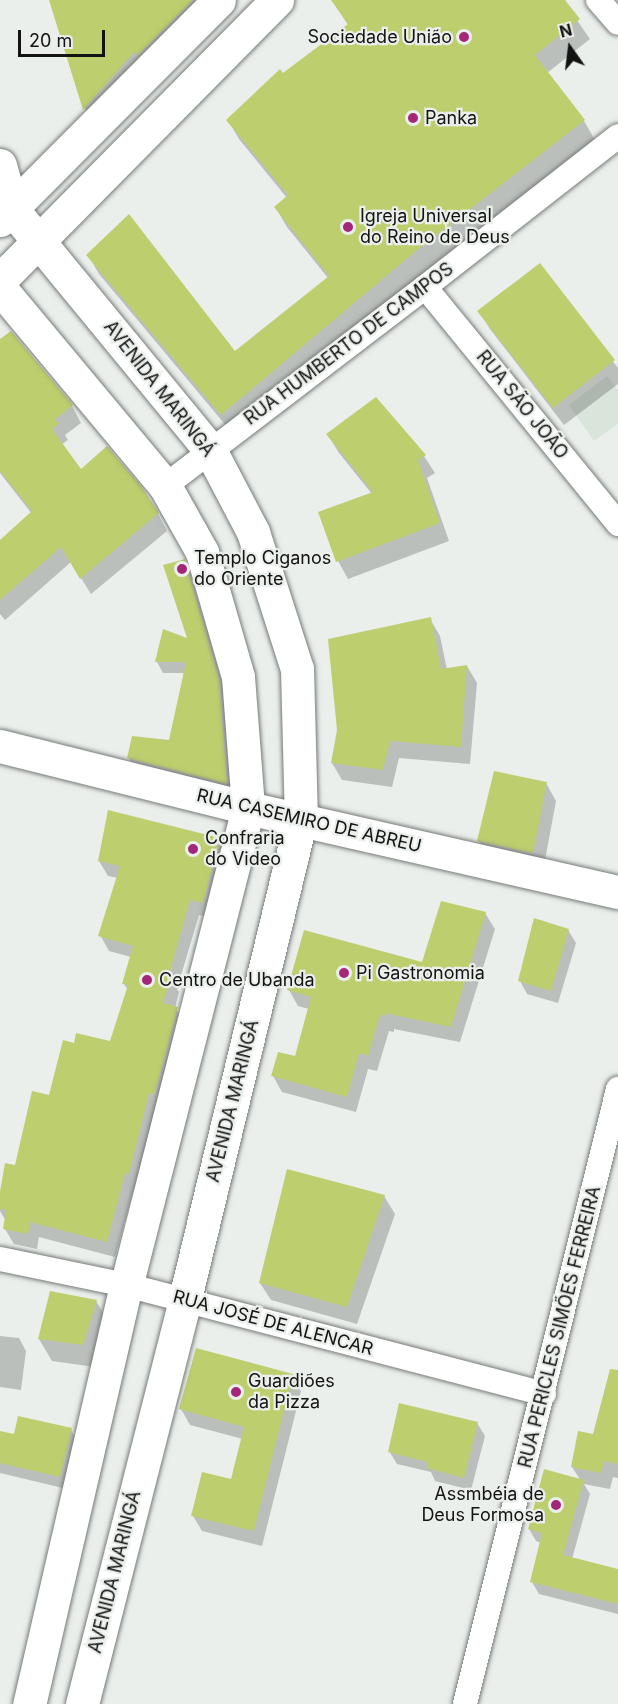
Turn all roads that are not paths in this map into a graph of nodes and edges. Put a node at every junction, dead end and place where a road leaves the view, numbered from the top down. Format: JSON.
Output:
{"nodes":[{"id":1,"x":219,"y":0,"type":"edge"},
{"id":2,"x":278,"y":0,"type":"edge"},
{"id":3,"x":598,"y":0,"type":"edge"},
{"id":4,"x":618,"y":23,"type":"edge"},
{"id":5,"x":618,"y":136,"type":"edge"},
{"id":6,"x":0,"y":165,"type":"edge"},
{"id":7,"x":6,"y":214,"type":"edge"},
{"id":8,"x":39,"y":242,"type":"junction"},
{"id":9,"x":0,"y":280,"type":"edge"},
{"id":10,"x":425,"y":287,"type":"junction"},
{"id":11,"x":0,"y":288,"type":"edge"},
{"id":12,"x":210,"y":450,"type":"junction"},
{"id":13,"x":165,"y":486,"type":"junction"},
{"id":14,"x":618,"y":524,"type":"edge"},
{"id":15,"x":0,"y":746,"type":"edge"},
{"id":16,"x":248,"y":807,"type":"junction"},
{"id":17,"x":301,"y":819,"type":"junction"},
{"id":18,"x":618,"y":891,"type":"edge"},
{"id":19,"x":618,"y":1089,"type":"edge"},
{"id":20,"x":0,"y":1259,"type":"edge"},
{"id":21,"x":126,"y":1285,"type":"junction"},
{"id":22,"x":185,"y":1300,"type":"junction"},
{"id":23,"x":544,"y":1394,"type":"junction"},
{"id":24,"x":29,"y":1704,"type":"edge"},
{"id":25,"x":82,"y":1704,"type":"edge"},
{"id":26,"x":465,"y":1704,"type":"edge"}],
"edges":[{"from":1,"to":7,"type":"main road"},
{"from":2,"to":8,"type":"main road"},
{"from":3,"to":4,"type":"street"},
{"from":5,"to":10,"type":"street","name":"RUA HUMBERTO DE CAMPOS"},
{"from":6,"to":7,"type":"main road"},
{"from":7,"to":8,"type":"main road","name":"AVENIDA MARINGÁ"},
{"from":8,"to":9,"type":"main road"},
{"from":8,"to":12,"type":"main road","name":"AVENIDA MARINGÁ"},
{"from":10,"to":12,"type":"street","name":"RUA HUMBERTO DE CAMPOS"},
{"from":10,"to":14,"type":"street","name":"RUA SÃO JOÃO"},
{"from":11,"to":13,"type":"main road"},
{"from":12,"to":13,"type":"street","name":"RUA HUMBERTO DE CAMPOS"},
{"from":12,"to":17,"type":"main road","name":"AVENIDA MARINGÁ"},
{"from":13,"to":16,"type":"main road"},
{"from":15,"to":16,"type":"main road","name":"RUA CASEMIRO DE ABREU"},
{"from":16,"to":17,"type":"main road","name":"RUA CASEMIRO DE ABREU"},
{"from":16,"to":21,"type":"main road"},
{"from":17,"to":18,"type":"main road","name":"RUA CASEMIRO DE ABREU"},
{"from":17,"to":22,"type":"main road","name":"AVENIDA MARINGÁ"},
{"from":19,"to":23,"type":"street","name":"RUA PERICLES SIMÕES FERREIRA"},
{"from":20,"to":21,"type":"street","name":"RUA JOSÉ DE ALENCAR"},
{"from":21,"to":22,"type":"street","name":"RUA JOSÉ DE ALENCAR"},
{"from":21,"to":24,"type":"main road"},
{"from":22,"to":23,"type":"street","name":"RUA JOSÉ DE ALENCAR"},
{"from":22,"to":25,"type":"main road","name":"AVENIDA MARINGÁ"},
{"from":23,"to":26,"type":"street","name":"RUA PERICLES SIMÕES FERREIRA"}]}
